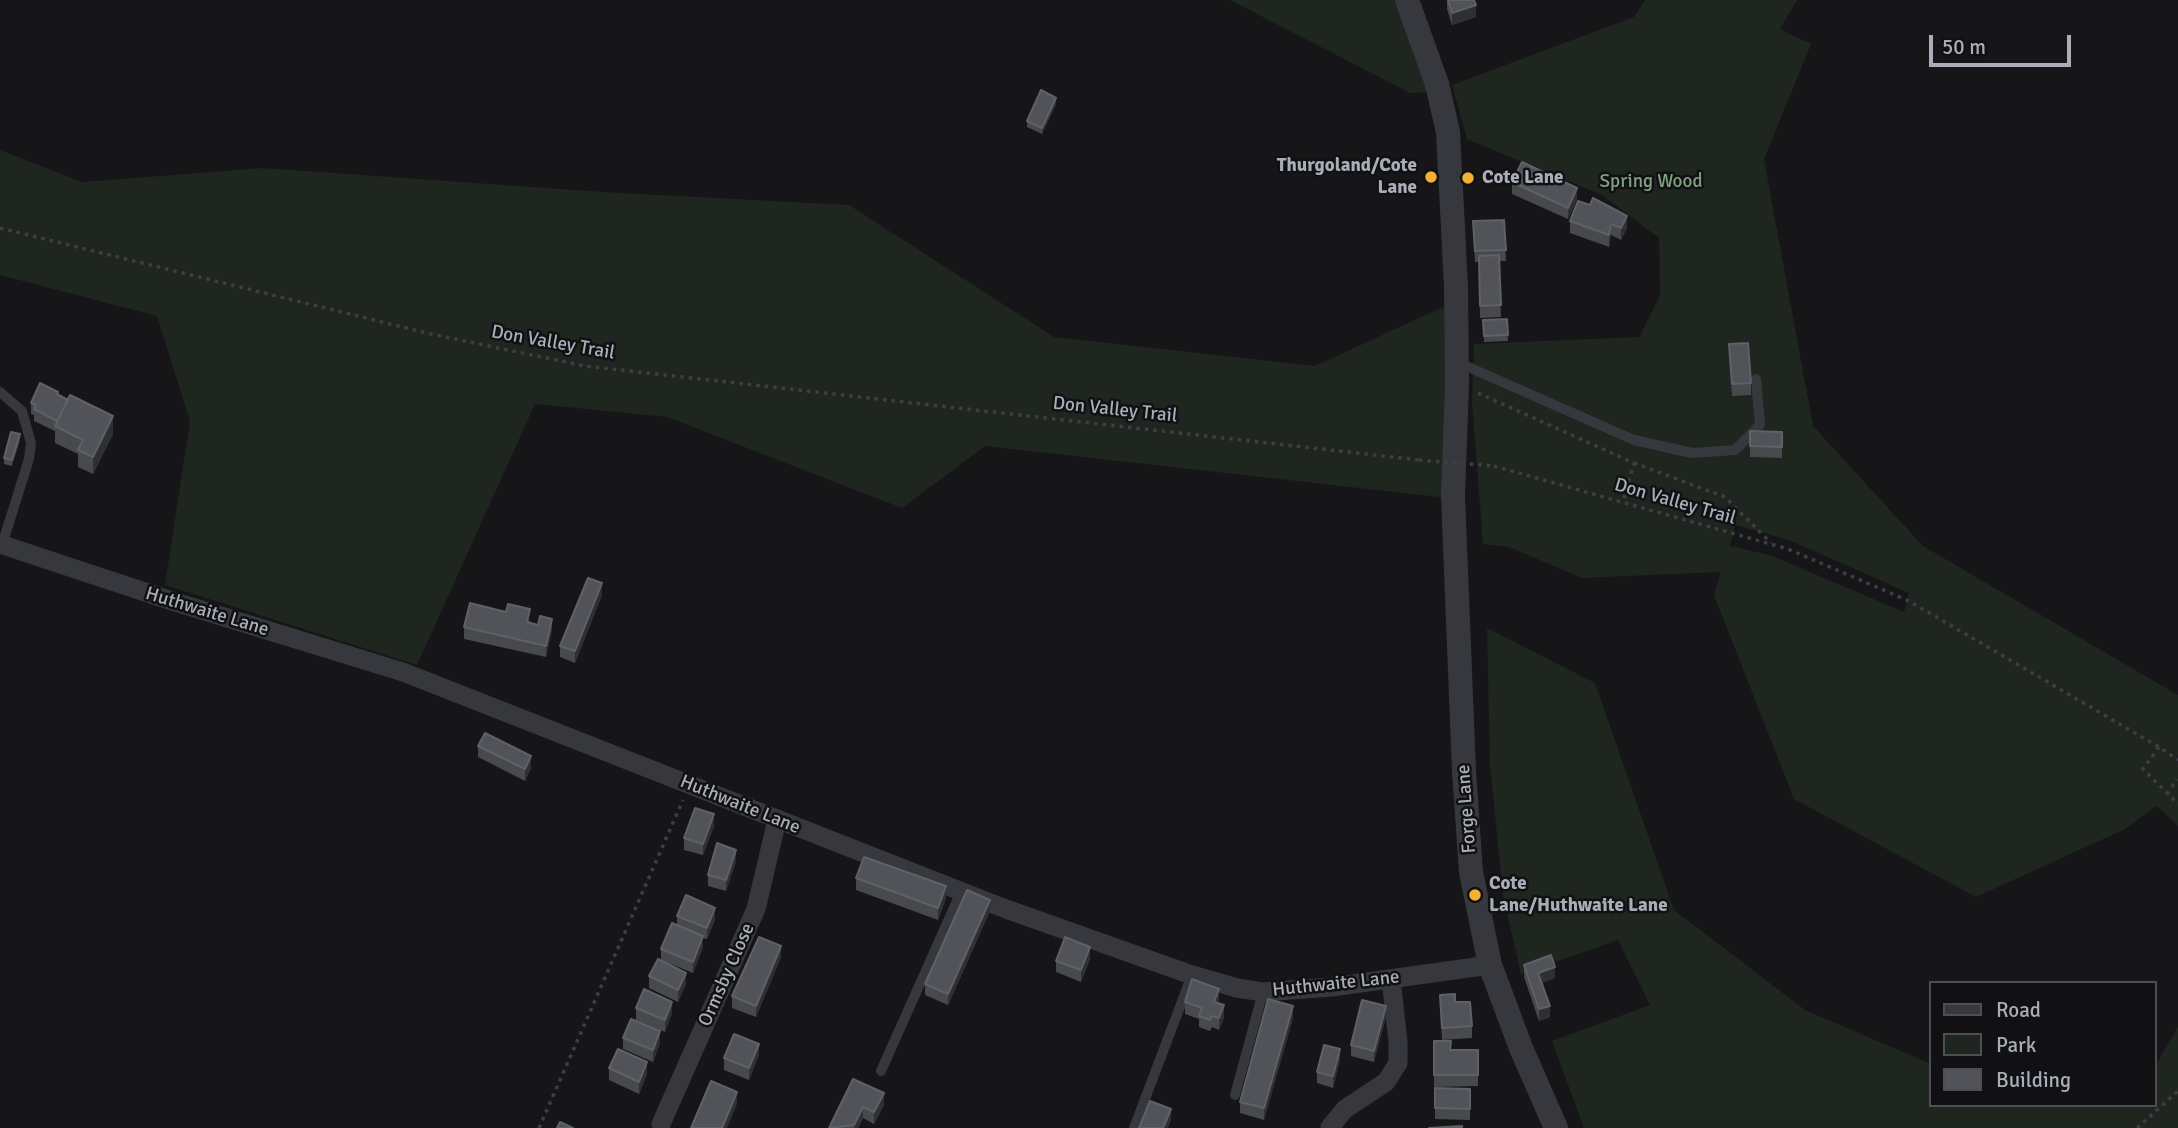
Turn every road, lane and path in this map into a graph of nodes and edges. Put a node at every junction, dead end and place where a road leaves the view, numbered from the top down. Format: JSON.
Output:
{"nodes":[{"id":1,"x":1407,"y":0,"type":"edge"},
{"id":2,"x":0,"y":228,"type":"edge"},
{"id":3,"x":1457,"y":373,"type":"junction"},
{"id":4,"x":1756,"y":379,"type":"dead end"},
{"id":5,"x":0,"y":392,"type":"edge"},
{"id":6,"x":1634,"y":463,"type":"junction"},
{"id":7,"x":1623,"y":502,"type":"junction"},
{"id":8,"x":1773,"y":544,"type":"junction"},
{"id":9,"x":1,"y":545,"type":"edge"},
{"id":10,"x":2159,"y":747,"type":"junction"},
{"id":11,"x":2178,"y":761,"type":"edge"},
{"id":12,"x":2177,"y":779,"type":"edge"},
{"id":13,"x":690,"y":785,"type":"junction"},
{"id":14,"x":2168,"y":793,"type":"junction"},
{"id":15,"x":2178,"y":804,"type":"edge"},
{"id":16,"x":777,"y":820,"type":"junction"},
{"id":17,"x":961,"y":892,"type":"junction"},
{"id":18,"x":1490,"y":965,"type":"junction"},
{"id":19,"x":1192,"y":975,"type":"junction"},
{"id":20,"x":1391,"y":979,"type":"junction"},
{"id":21,"x":1263,"y":992,"type":"junction"},
{"id":22,"x":881,"y":1070,"type":"dead end"},
{"id":23,"x":2178,"y":1091,"type":"edge"},
{"id":24,"x":1235,"y":1095,"type":"dead end"},
{"id":25,"x":661,"y":1124,"type":"dead end"},
{"id":26,"x":1314,"y":1127,"type":"edge"},
{"id":27,"x":539,"y":1128,"type":"edge"},
{"id":28,"x":1134,"y":1128,"type":"edge"},
{"id":29,"x":1330,"y":1128,"type":"edge"},
{"id":30,"x":1556,"y":1128,"type":"edge"},
{"id":31,"x":2137,"y":1128,"type":"edge"}],
"edges":[{"from":1,"to":3,"type":"street"},
{"from":2,"to":7,"type":"path","name":"Don Valley Trail","bridge":true},
{"from":3,"to":4,"type":"lane"},
{"from":3,"to":6,"type":"path"},
{"from":3,"to":18,"type":"street","name":"Forge Lane"},
{"from":5,"to":9,"type":"lane"},
{"from":6,"to":7,"type":"path"},
{"from":6,"to":8,"type":"path"},
{"from":7,"to":8,"type":"path","name":"Don Valley Trail"},
{"from":8,"to":10,"type":"path","name":"Don Valley Trail"},
{"from":9,"to":13,"type":"street","name":"Huthwaite Lane"},
{"from":10,"to":11,"type":"path","name":"Don Valley Trail"},
{"from":10,"to":14,"type":"path"},
{"from":12,"to":14,"type":"path"},
{"from":13,"to":16,"type":"street","name":"Huthwaite Lane"},
{"from":13,"to":27,"type":"path"},
{"from":14,"to":15,"type":"path"},
{"from":16,"to":17,"type":"street","name":"Huthwaite Lane"},
{"from":16,"to":25,"type":"street","name":"Ormsby Close"},
{"from":17,"to":19,"type":"street","name":"Huthwaite Lane"},
{"from":17,"to":22,"type":"lane"},
{"from":18,"to":20,"type":"street","name":"Huthwaite Lane"},
{"from":18,"to":30,"type":"street","name":"Forge Lane"},
{"from":19,"to":21,"type":"street","name":"Huthwaite Lane"},
{"from":19,"to":28,"type":"lane"},
{"from":20,"to":21,"type":"street","name":"Huthwaite Lane"},
{"from":20,"to":29,"type":"street"},
{"from":21,"to":24,"type":"lane"},
{"from":23,"to":31,"type":"path"},
{"from":26,"to":29,"type":"street"}]}
